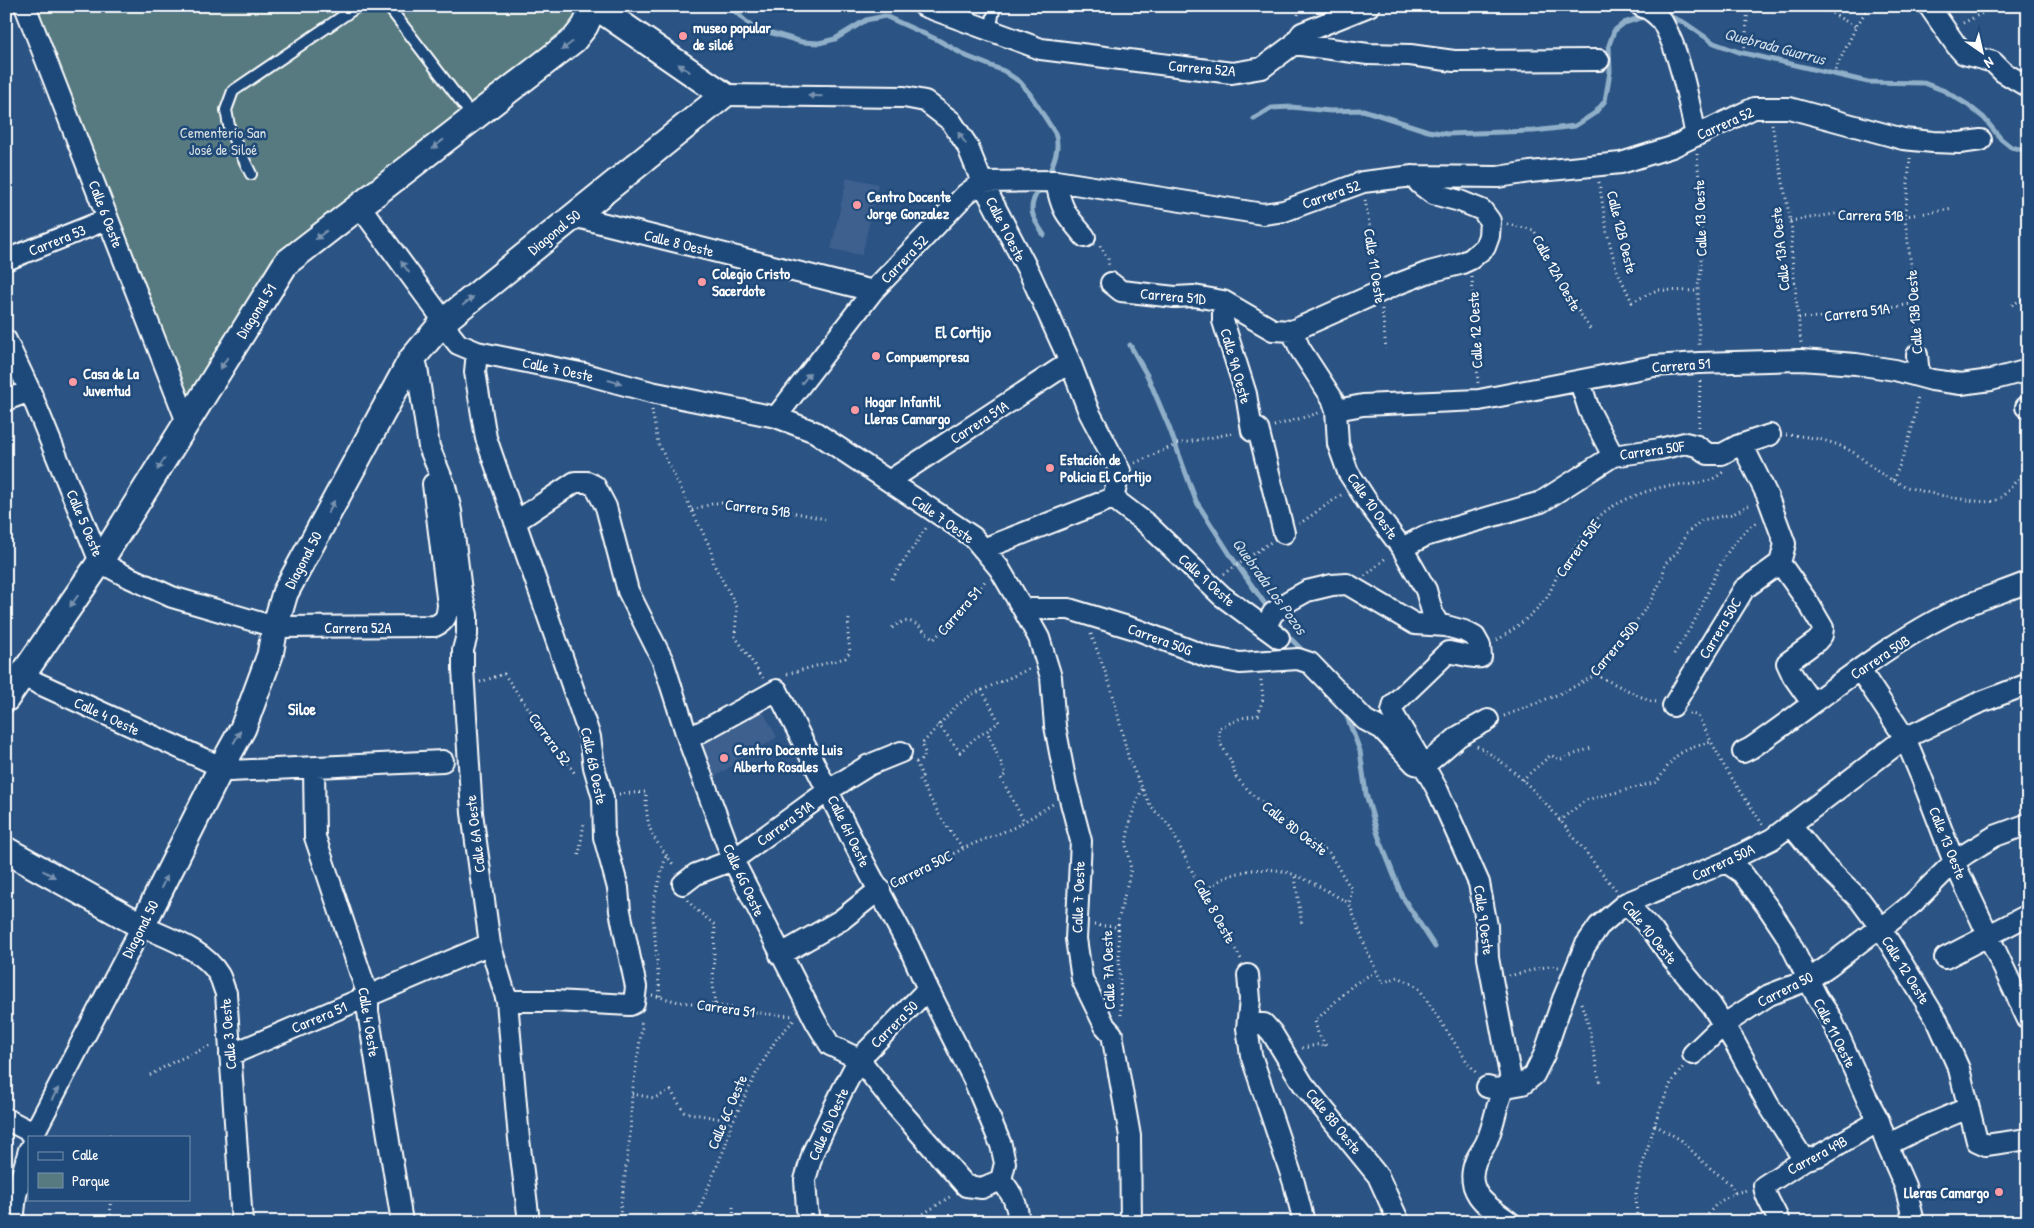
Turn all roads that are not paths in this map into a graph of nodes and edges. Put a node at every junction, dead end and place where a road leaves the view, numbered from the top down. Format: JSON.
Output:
{"nodes":[{"id":1,"x":25,"y":6,"type":"edge"},
{"id":2,"x":358,"y":6,"type":"edge"},
{"id":3,"x":388,"y":6,"type":"edge"},
{"id":4,"x":594,"y":6,"type":"edge"},
{"id":5,"x":924,"y":6,"type":"edge"},
{"id":6,"x":995,"y":6,"type":"edge"},
{"id":7,"x":1369,"y":6,"type":"edge"},
{"id":8,"x":1641,"y":6,"type":"edge"},
{"id":9,"x":1929,"y":6,"type":"edge"},
{"id":10,"x":990,"y":30,"type":"junction"},
{"id":11,"x":1294,"y":44,"type":"junction"},
{"id":12,"x":1599,"y":60,"type":"dead end"},
{"id":13,"x":2028,"y":88,"type":"edge"},
{"id":14,"x":724,"y":95,"type":"junction"},
{"id":15,"x":473,"y":117,"type":"junction"},
{"id":16,"x":1696,"y":136,"type":"junction"},
{"id":17,"x":1980,"y":140,"type":"dead end"},
{"id":18,"x":251,"y":174,"type":"dead end"},
{"id":19,"x":1413,"y":176,"type":"junction"},
{"id":20,"x":1056,"y":181,"type":"junction"},
{"id":21,"x":982,"y":182,"type":"junction"},
{"id":22,"x":359,"y":205,"type":"junction"},
{"id":23,"x":573,"y":216,"type":"junction"},
{"id":24,"x":108,"y":219,"type":"junction"},
{"id":25,"x":1085,"y":237,"type":"road end"},
{"id":26,"x":6,"y":260,"type":"edge"},
{"id":27,"x":1111,"y":283,"type":"road end"},
{"id":28,"x":873,"y":290,"type":"junction"},
{"id":29,"x":1223,"y":302,"type":"junction"},
{"id":30,"x":444,"y":321,"type":"junction"},
{"id":31,"x":1292,"y":331,"type":"junction"},
{"id":32,"x":6,"y":340,"type":"edge"},
{"id":33,"x":477,"y":352,"type":"junction"},
{"id":34,"x":1917,"y":354,"type":"road end"},
{"id":35,"x":411,"y":360,"type":"junction"},
{"id":36,"x":1070,"y":362,"type":"junction"},
{"id":37,"x":2026,"y":370,"type":"edge"},
{"id":38,"x":1919,"y":376,"type":"junction"},
{"id":39,"x":1580,"y":382,"type":"junction"},
{"id":40,"x":30,"y":391,"type":"junction"},
{"id":41,"x":6,"y":400,"type":"edge"},
{"id":42,"x":1336,"y":410,"type":"junction"},
{"id":43,"x":776,"y":417,"type":"junction"},
{"id":44,"x":187,"y":422,"type":"junction"},
{"id":45,"x":1770,"y":435,"type":"road end"},
{"id":46,"x":429,"y":448,"type":"junction"},
{"id":47,"x":1745,"y":449,"type":"junction"},
{"id":48,"x":1613,"y":456,"type":"junction"},
{"id":49,"x":889,"y":481,"type":"junction"},
{"id":50,"x":1113,"y":498,"type":"junction"},
{"id":51,"x":515,"y":522,"type":"junction"},
{"id":52,"x":1284,"y":533,"type":"dead end"},
{"id":53,"x":983,"y":548,"type":"junction"},
{"id":54,"x":1402,"y":548,"type":"junction"},
{"id":55,"x":100,"y":562,"type":"junction"},
{"id":56,"x":1780,"y":563,"type":"junction"},
{"id":57,"x":2028,"y":582,"type":"edge"},
{"id":58,"x":1024,"y":610,"type":"junction"},
{"id":59,"x":441,"y":624,"type":"joint"},
{"id":60,"x":1439,"y":625,"type":"junction"},
{"id":61,"x":275,"y":627,"type":"junction"},
{"id":62,"x":1298,"y":659,"type":"joint"},
{"id":63,"x":1860,"y":670,"type":"junction"},
{"id":64,"x":2028,"y":684,"type":"edge"},
{"id":65,"x":11,"y":691,"type":"edge"},
{"id":66,"x":1812,"y":703,"type":"junction"},
{"id":67,"x":1673,"y":706,"type":"road end"},
{"id":68,"x":1488,"y":720,"type":"road end"},
{"id":69,"x":1905,"y":738,"type":"junction"},
{"id":70,"x":688,"y":739,"type":"junction"},
{"id":71,"x":1743,"y":752,"type":"dead end"},
{"id":72,"x":909,"y":757,"type":"road end"},
{"id":73,"x":443,"y":760,"type":"dead end"},
{"id":74,"x":1424,"y":766,"type":"junction"},
{"id":75,"x":221,"y":768,"type":"junction"},
{"id":76,"x":314,"y":768,"type":"junction"},
{"id":77,"x":829,"y":790,"type":"junction"},
{"id":78,"x":2028,"y":824,"type":"edge"},
{"id":79,"x":1791,"y":825,"type":"junction"},
{"id":80,"x":6,"y":850,"type":"edge"},
{"id":81,"x":733,"y":860,"type":"junction"},
{"id":82,"x":1726,"y":862,"type":"junction"},
{"id":83,"x":1954,"y":862,"type":"junction"},
{"id":84,"x":683,"y":884,"type":"dead end"},
{"id":85,"x":880,"y":889,"type":"junction"},
{"id":86,"x":1626,"y":903,"type":"junction"},
{"id":87,"x":2028,"y":915,"type":"edge"},
{"id":88,"x":142,"y":926,"type":"junction"},
{"id":89,"x":1880,"y":927,"type":"junction"},
{"id":90,"x":1989,"y":934,"type":"junction"},
{"id":91,"x":490,"y":944,"type":"junction"},
{"id":92,"x":780,"y":955,"type":"junction"},
{"id":93,"x":1945,"y":958,"type":"dead end"},
{"id":94,"x":1248,"y":975,"type":"road end"},
{"id":95,"x":1808,"y":980,"type":"junction"},
{"id":96,"x":928,"y":989,"type":"junction"},
{"id":97,"x":368,"y":996,"type":"junction"},
{"id":98,"x":507,"y":1002,"type":"junction"},
{"id":99,"x":2025,"y":1008,"type":"edge"},
{"id":100,"x":1722,"y":1025,"type":"junction"},
{"id":101,"x":1256,"y":1026,"type":"junction"},
{"id":102,"x":230,"y":1047,"type":"junction"},
{"id":103,"x":1693,"y":1054,"type":"road end"},
{"id":104,"x":859,"y":1059,"type":"junction"},
{"id":105,"x":1501,"y":1087,"type":"junction"},
{"id":106,"x":1968,"y":1108,"type":"junction"},
{"id":107,"x":6,"y":1119,"type":"edge"},
{"id":108,"x":1879,"y":1121,"type":"junction"},
{"id":109,"x":34,"y":1136,"type":"edge"},
{"id":110,"x":28,"y":1137,"type":"edge"},
{"id":111,"x":2028,"y":1139,"type":"edge"},
{"id":112,"x":1887,"y":1145,"type":"junction"},
{"id":113,"x":28,"y":1154,"type":"edge"},
{"id":114,"x":1804,"y":1160,"type":"junction"},
{"id":115,"x":1001,"y":1180,"type":"junction"},
{"id":116,"x":1304,"y":1221,"type":"edge"},
{"id":117,"x":13,"y":1222,"type":"edge"},
{"id":118,"x":242,"y":1222,"type":"edge"},
{"id":119,"x":402,"y":1222,"type":"edge"},
{"id":120,"x":529,"y":1222,"type":"edge"},
{"id":121,"x":810,"y":1222,"type":"edge"},
{"id":122,"x":1018,"y":1222,"type":"edge"},
{"id":123,"x":1131,"y":1222,"type":"edge"},
{"id":124,"x":1398,"y":1222,"type":"edge"},
{"id":125,"x":1510,"y":1222,"type":"edge"},
{"id":126,"x":1779,"y":1222,"type":"edge"},
{"id":127,"x":1914,"y":1222,"type":"edge"}],
"edges":[{"from":1,"to":24,"type":"street","name":"Calle 6 Oeste"},
{"from":2,"to":18,"type":"lane"},
{"from":3,"to":15,"type":"lane"},
{"from":14,"to":4,"type":"street","one_way":true},
{"from":4,"to":15,"type":"street","name":"Diagonal 51","one_way":true},
{"from":5,"to":10,"type":"street","name":"Carrera 52A"},
{"from":6,"to":10,"type":"lane"},
{"from":7,"to":11,"type":"street","name":"Carrera 52A"},
{"from":8,"to":16,"type":"street"},
{"from":9,"to":13,"type":"street"},
{"from":10,"to":11,"type":"street","name":"Carrera 52A"},
{"from":11,"to":12,"type":"street"},
{"from":21,"to":14,"type":"street","name":"Calle 9 Oeste","one_way":true},
{"from":14,"to":23,"type":"street","name":"Diagonal 50"},
{"from":15,"to":22,"type":"street","name":"Diagonal 51","one_way":true},
{"from":16,"to":17,"type":"street","name":"Carrera 52"},
{"from":16,"to":19,"type":"street","name":"Carrera 52"},
{"from":19,"to":20,"type":"street","name":"Carrera 52"},
{"from":19,"to":31,"type":"street"},
{"from":20,"to":21,"type":"street","name":"Carrera 52"},
{"from":20,"to":25,"type":"street"},
{"from":21,"to":28,"type":"street","name":"Carrera 52"},
{"from":21,"to":36,"type":"street","name":"Calle 9 Oeste"},
{"from":30,"to":22,"type":"street","name":"Calle 7 Oeste","one_way":true},
{"from":22,"to":44,"type":"street","name":"Diagonal 51","one_way":true},
{"from":23,"to":28,"type":"street","name":"Calle 8 Oeste"},
{"from":30,"to":23,"type":"street","name":"Diagonal 50","one_way":true},
{"from":24,"to":26,"type":"street","name":"Carrera 53"},
{"from":24,"to":44,"type":"street","name":"Calle 6 Oeste"},
{"from":27,"to":29,"type":"street","name":"Carrera 51D"},
{"from":43,"to":28,"type":"street","name":"Carrera 52","one_way":true},
{"from":29,"to":31,"type":"street","name":"Carrera 51D"},
{"from":29,"to":52,"type":"street","name":"Calle 9A Oeste"},
{"from":30,"to":33,"type":"street","name":"Calle 7 Oeste"},
{"from":30,"to":35,"type":"street","name":"Diagonal 50"},
{"from":31,"to":42,"type":"street","name":"Calle 10 Oeste"},
{"from":32,"to":40,"type":"street","name":"Calle 5 Oeste"},
{"from":33,"to":43,"type":"street","name":"Calle 7 Oeste","one_way":true},
{"from":33,"to":51,"type":"street","name":"Calle 6B Oeste"},
{"from":34,"to":38,"type":"street","name":"Calle 13B Oeste"},
{"from":35,"to":46,"type":"street","name":"Calle 6A Oeste"},
{"from":61,"to":35,"type":"street","name":"Diagonal 50","one_way":true},
{"from":36,"to":49,"type":"street","name":"Carrera 51A"},
{"from":36,"to":50,"type":"street","name":"Calle 9 Oeste"},
{"from":37,"to":38,"type":"street","name":"Carrera 51"},
{"from":38,"to":39,"type":"street","name":"Carrera 51"},
{"from":39,"to":42,"type":"street","name":"Carrera 51"},
{"from":39,"to":48,"type":"street"},
{"from":40,"to":41,"type":"street"},
{"from":40,"to":55,"type":"street","name":"Calle 5 Oeste"},
{"from":42,"to":54,"type":"street","name":"Calle 10 Oeste"},
{"from":43,"to":49,"type":"street","name":"Calle 7 Oeste"},
{"from":44,"to":55,"type":"street","name":"Diagonal 51","one_way":true},
{"from":45,"to":47,"type":"street","name":"Carrera 50F"},
{"from":46,"to":59,"type":"street","name":"Calle 6A Oeste"},
{"from":46,"to":91,"type":"street","name":"Calle 6A Oeste"},
{"from":47,"to":48,"type":"street","name":"Carrera 50F"},
{"from":47,"to":56,"type":"street"},
{"from":48,"to":54,"type":"street","name":"Carrera 50F"},
{"from":49,"to":53,"type":"street","name":"Calle 7 Oeste"},
{"from":50,"to":53,"type":"street"},
{"from":50,"to":60,"type":"street","name":"Calle 9 Oeste"},
{"from":51,"to":70,"type":"street","name":"Calle 6G Oeste"},
{"from":51,"to":98,"type":"street","name":"Calle 6B Oeste"},
{"from":53,"to":58,"type":"street","name":"Calle 7 Oeste"},
{"from":54,"to":60,"type":"street","name":"Calle 10 Oeste"},
{"from":55,"to":61,"type":"street","name":"Calle 5 Oeste"},
{"from":55,"to":65,"type":"street","name":"Diagonal 51","one_way":true},
{"from":56,"to":66,"type":"street"},
{"from":56,"to":67,"type":"street","name":"Carrera 50C"},
{"from":57,"to":63,"type":"street","name":"Carrera 50B"},
{"from":58,"to":62,"type":"street","name":"Carrera 50G"},
{"from":58,"to":123,"type":"street","name":"Calle 7 Oeste"},
{"from":59,"to":61,"type":"street","name":"Carrera 52A"},
{"from":60,"to":74,"type":"street","name":"Calle 9 Oeste"},
{"from":75,"to":61,"type":"street","name":"Diagonal 50","one_way":true},
{"from":62,"to":74,"type":"street","name":"Calle 9 Oeste"},
{"from":63,"to":66,"type":"street","name":"Carrera 50B"},
{"from":63,"to":69,"type":"street","name":"Calle 13 Oeste"},
{"from":64,"to":69,"type":"street","name":"Carrera 50A"},
{"from":65,"to":75,"type":"street","name":"Calle 4 Oeste"},
{"from":66,"to":71,"type":"street","name":"Carrera 50B"},
{"from":68,"to":74,"type":"street"},
{"from":69,"to":79,"type":"street","name":"Carrera 50A"},
{"from":69,"to":83,"type":"street","name":"Calle 13 Oeste"},
{"from":70,"to":77,"type":"street","name":"Calle 6H Oeste"},
{"from":70,"to":81,"type":"street","name":"Calle 6G Oeste"},
{"from":72,"to":77,"type":"street","name":"Carrera 51A"},
{"from":73,"to":76,"type":"street"},
{"from":74,"to":105,"type":"street","name":"Calle 9 Oeste"},
{"from":75,"to":76,"type":"street"},
{"from":88,"to":75,"type":"street","name":"Diagonal 50","one_way":true},
{"from":76,"to":97,"type":"street","name":"Calle 4 Oeste"},
{"from":77,"to":81,"type":"street","name":"Carrera 51A"},
{"from":77,"to":85,"type":"street","name":"Calle 6H Oeste"},
{"from":78,"to":83,"type":"street","name":"Carrera 50"},
{"from":79,"to":82,"type":"street","name":"Carrera 50A"},
{"from":79,"to":89,"type":"street","name":"Calle 12 Oeste"},
{"from":80,"to":88,"type":"street","name":"Calle 3 Oeste","one_way":true},
{"from":81,"to":84,"type":"street","name":"Carrera 51A"},
{"from":81,"to":92,"type":"street","name":"Calle 6G Oeste"},
{"from":82,"to":86,"type":"street","name":"Carrera 50A"},
{"from":82,"to":95,"type":"street","name":"Calle 11 Oeste"},
{"from":83,"to":89,"type":"street","name":"Carrera 50"},
{"from":83,"to":90,"type":"street","name":"Calle 13 Oeste"},
{"from":85,"to":92,"type":"street","name":"Carrera 50C"},
{"from":85,"to":96,"type":"street","name":"Calle 6H Oeste"},
{"from":86,"to":100,"type":"street","name":"Calle 10 Oeste"},
{"from":86,"to":105,"type":"street","name":"Carrera 50A"},
{"from":87,"to":90,"type":"street"},
{"from":88,"to":102,"type":"street","name":"Calle 3 Oeste"},
{"from":109,"to":88,"type":"street","name":"Diagonal 50","one_way":true},
{"from":89,"to":95,"type":"street","name":"Carrera 50"},
{"from":89,"to":106,"type":"street","name":"Calle 12 Oeste"},
{"from":90,"to":93,"type":"street"},
{"from":90,"to":99,"type":"street","name":"Calle 13 Oeste"},
{"from":91,"to":97,"type":"street","name":"Carrera 51"},
{"from":91,"to":98,"type":"street","name":"Calle 6A Oeste"},
{"from":92,"to":104,"type":"street","name":"Calle 6G Oeste"},
{"from":94,"to":101,"type":"street"},
{"from":95,"to":100,"type":"street","name":"Carrera 50"},
{"from":95,"to":108,"type":"street","name":"Calle 11 Oeste"},
{"from":96,"to":104,"type":"street","name":"Carrera 50"},
{"from":96,"to":115,"type":"street","name":"Calle 6H Oeste"},
{"from":97,"to":102,"type":"street","name":"Carrera 51"},
{"from":97,"to":119,"type":"street","name":"Calle 4 Oeste"},
{"from":98,"to":120,"type":"street","name":"Calle 6A Oeste"},
{"from":100,"to":103,"type":"street","name":"Carrera 50"},
{"from":100,"to":114,"type":"street","name":"Calle 10 Oeste"},
{"from":101,"to":116,"type":"street"},
{"from":101,"to":124,"type":"street","name":"Calle 8B Oeste"},
{"from":102,"to":118,"type":"street","name":"Calle 3 Oeste"},
{"from":104,"to":115,"type":"street","name":"Calle 6G Oeste"},
{"from":104,"to":121,"type":"street","name":"Calle 6D Oeste"},
{"from":105,"to":125,"type":"street"},
{"from":106,"to":111,"type":"street","name":"Calle 12 Oeste"},
{"from":106,"to":112,"type":"street"},
{"from":107,"to":110,"type":"street"},
{"from":108,"to":112,"type":"street","name":"Calle 11 Oeste"},
{"from":108,"to":114,"type":"street","name":"Carrera 49B"},
{"from":112,"to":127,"type":"street","name":"Calle 11 Oeste"},
{"from":113,"to":117,"type":"street","name":"Diagonal 50"},
{"from":114,"to":126,"type":"street","name":"Carrera 49B"},
{"from":115,"to":122,"type":"street"}]}
